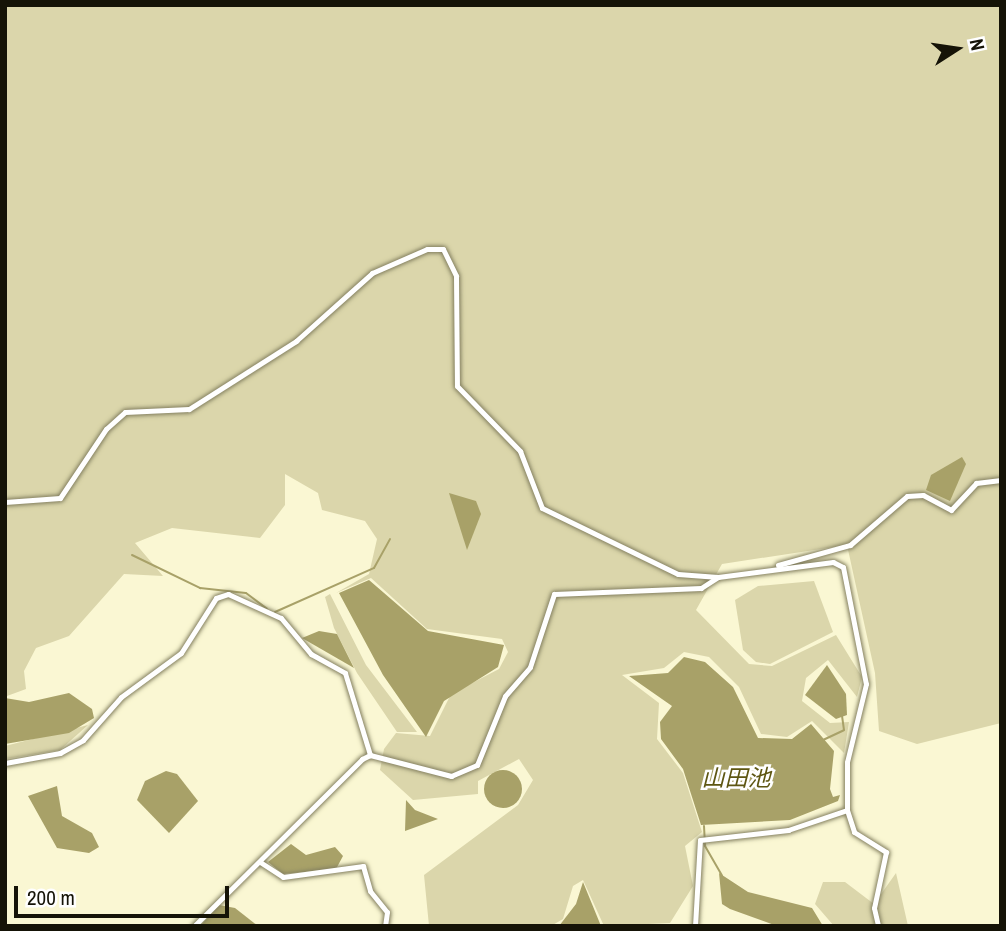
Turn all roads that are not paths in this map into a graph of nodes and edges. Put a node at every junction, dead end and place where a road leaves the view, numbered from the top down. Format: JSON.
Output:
{"nodes":[{"id":1,"x":1001,"y":480,"type":"edge"},
{"id":2,"x":5,"y":502,"type":"edge"},
{"id":3,"x":768,"y":568,"type":"junction"},
{"id":4,"x":718,"y":577,"type":"junction"},
{"id":5,"x":370,"y":755,"type":"junction"},
{"id":6,"x":5,"y":763,"type":"edge"},
{"id":7,"x":847,"y":810,"type":"junction"},
{"id":8,"x":260,"y":862,"type":"junction"},
{"id":9,"x":194,"y":926,"type":"edge"},
{"id":10,"x":385,"y":926,"type":"edge"},
{"id":11,"x":695,"y":926,"type":"edge"},
{"id":12,"x":878,"y":926,"type":"edge"}],
"edges":[{"from":1,"to":3,"type":"street"},
{"from":2,"to":4,"type":"street"},
{"from":3,"to":4,"type":"street"},
{"from":3,"to":7,"type":"street"},
{"from":4,"to":5,"type":"street"},
{"from":5,"to":6,"type":"street"},
{"from":5,"to":8,"type":"street"},
{"from":7,"to":11,"type":"street"},
{"from":7,"to":12,"type":"street"},
{"from":8,"to":9,"type":"street"},
{"from":8,"to":10,"type":"street"}]}
